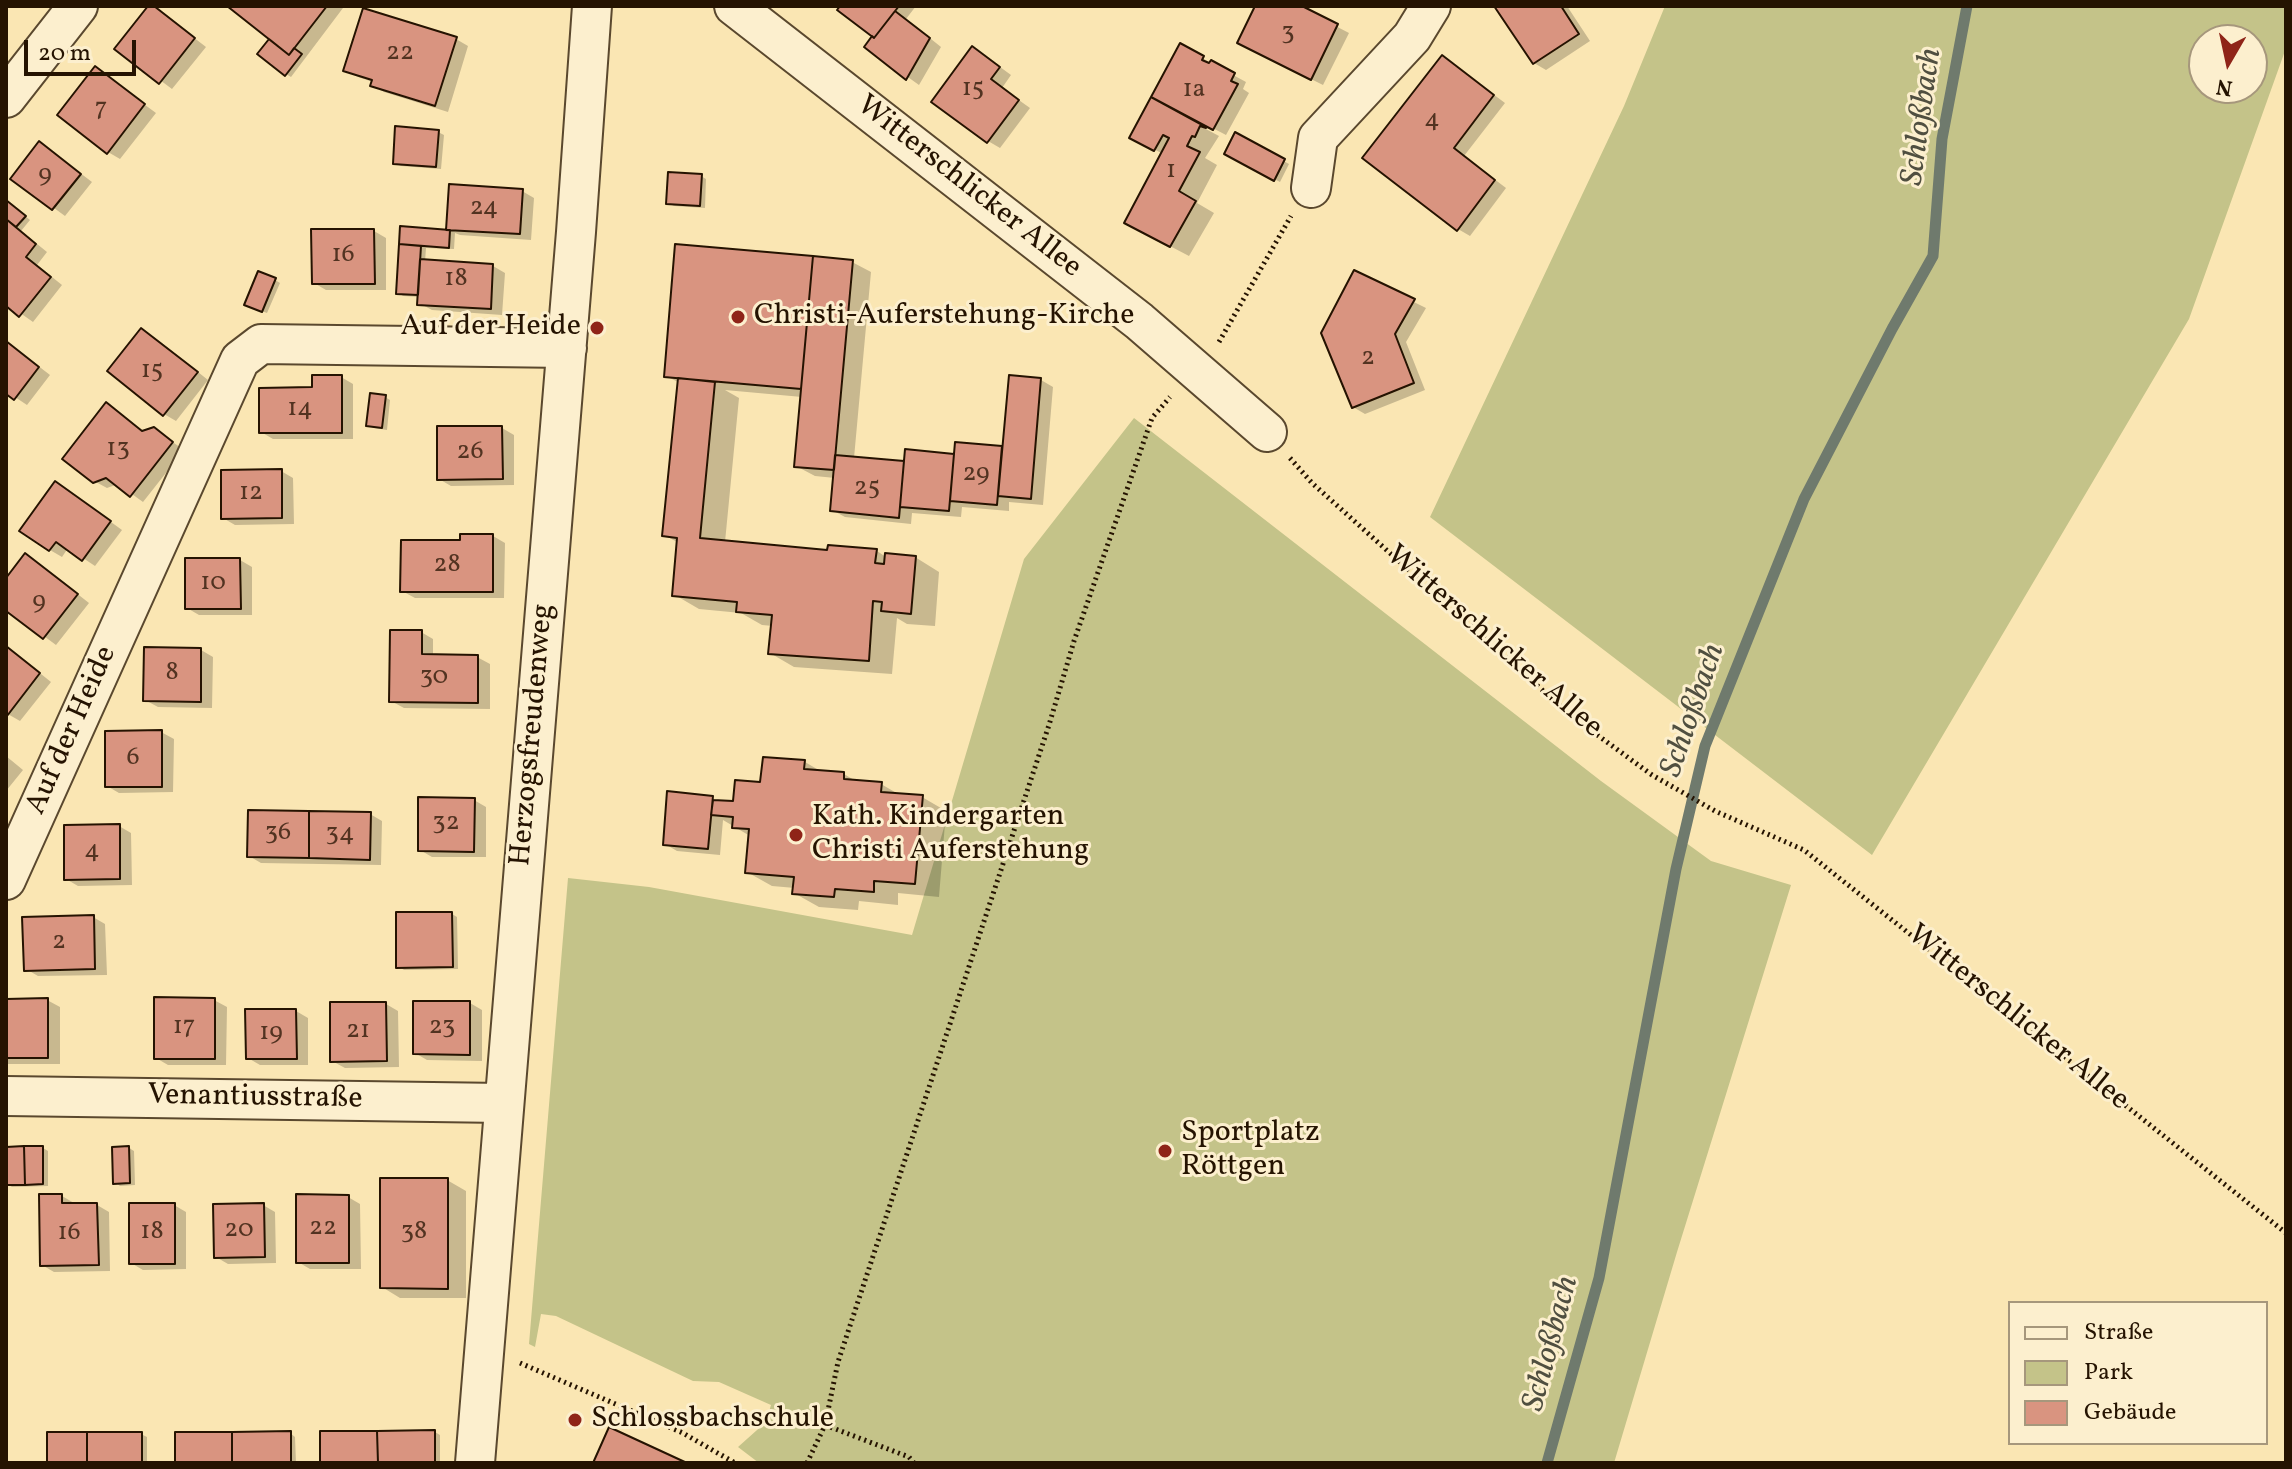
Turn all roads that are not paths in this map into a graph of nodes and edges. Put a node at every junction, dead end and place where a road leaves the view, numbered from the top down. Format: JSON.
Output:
{"nodes":[{"id":1,"x":78,"y":6,"type":"edge"},
{"id":2,"x":592,"y":6,"type":"edge"},
{"id":3,"x":734,"y":6,"type":"edge"},
{"id":4,"x":1431,"y":6,"type":"edge"},
{"id":5,"x":6,"y":98,"type":"edge"},
{"id":6,"x":1311,"y":188,"type":"road end"},
{"id":7,"x":567,"y":348,"type":"junction"},
{"id":8,"x":1267,"y":432,"type":"road end"},
{"id":9,"x":6,"y":880,"type":"edge"},
{"id":10,"x":6,"y":1096,"type":"edge"},
{"id":11,"x":503,"y":1103,"type":"junction"},
{"id":12,"x":475,"y":1463,"type":"edge"}],
"edges":[{"from":1,"to":5,"type":"street"},
{"from":2,"to":7,"type":"street","name":"Herzogsfreudenweg"},
{"from":3,"to":8,"type":"street","name":"Witterschlicker Allee"},
{"from":4,"to":6,"type":"street"},
{"from":7,"to":9,"type":"street","name":"Auf der Heide"},
{"from":7,"to":11,"type":"street","name":"Herzogsfreudenweg"},
{"from":10,"to":11,"type":"street","name":"Venantiusstraße"},
{"from":11,"to":12,"type":"street","name":"Herzogsfreudenweg"}]}
